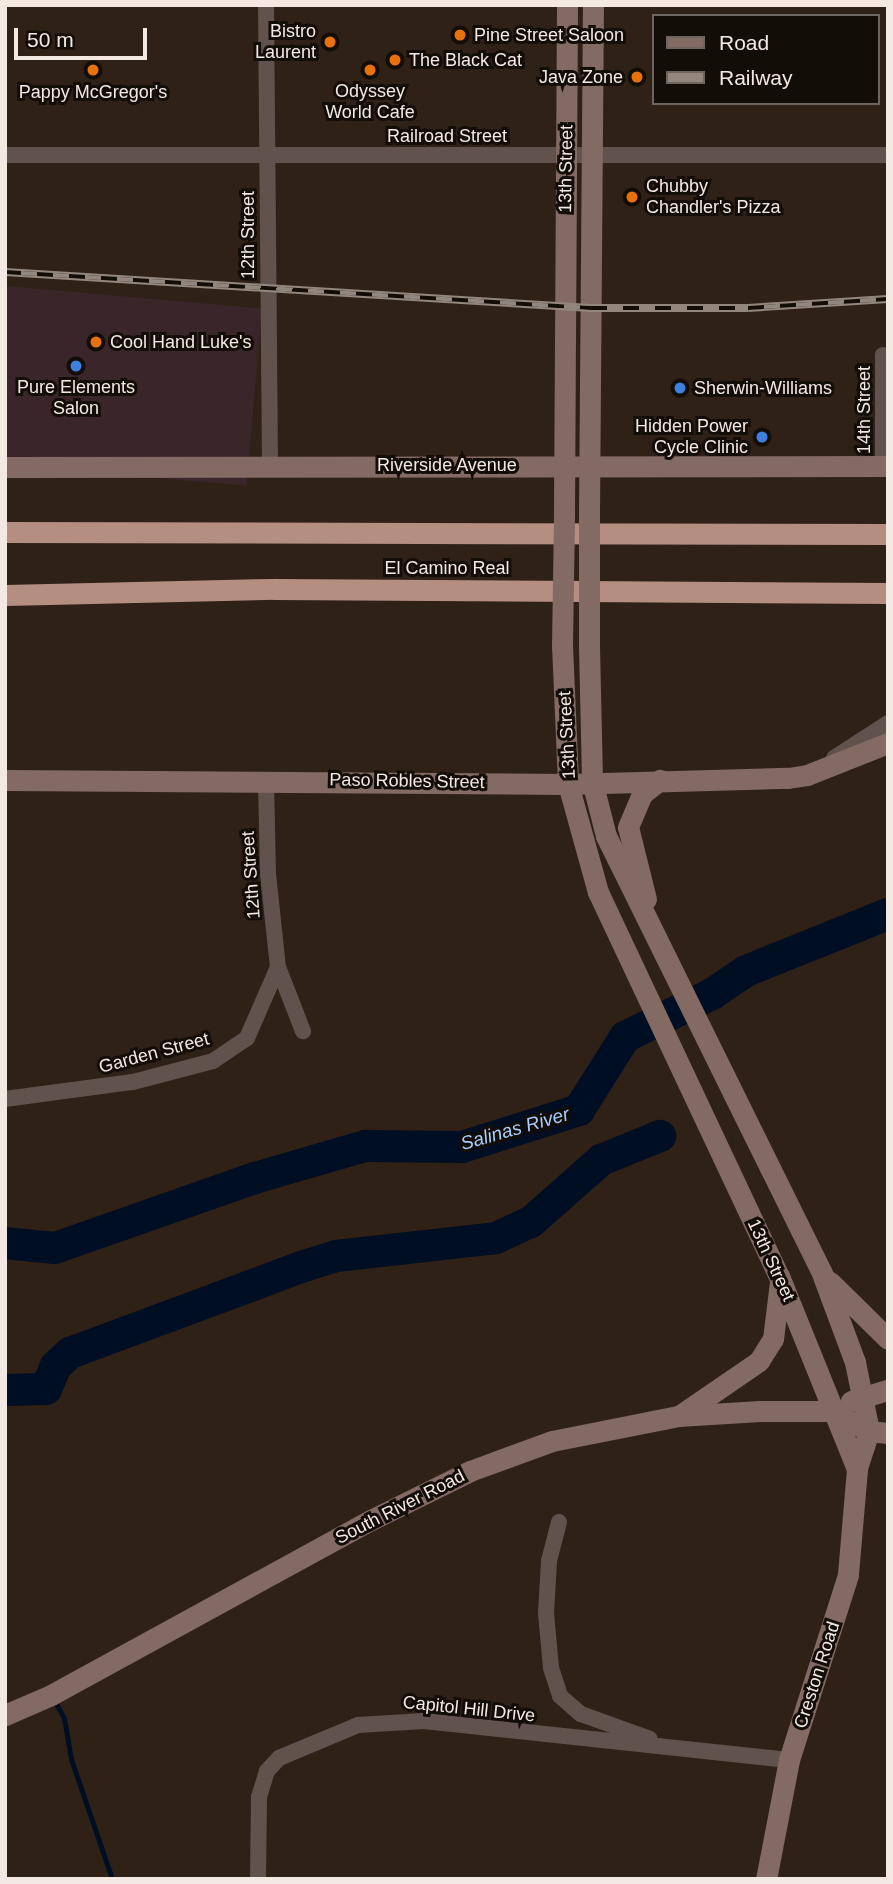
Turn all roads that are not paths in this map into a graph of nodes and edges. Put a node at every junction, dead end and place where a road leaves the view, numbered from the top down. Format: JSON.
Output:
{"nodes":[{"id":1,"x":266,"y":5,"type":"edge"},
{"id":2,"x":567,"y":5,"type":"edge"},
{"id":3,"x":593,"y":5,"type":"edge"},
{"id":4,"x":5,"y":155,"type":"edge"},
{"id":5,"x":268,"y":155,"type":"junction"},
{"id":6,"x":888,"y":155,"type":"edge"},
{"id":7,"x":567,"y":156,"type":"junction"},
{"id":8,"x":593,"y":156,"type":"junction"},
{"id":9,"x":883,"y":355,"type":"dead end"},
{"id":10,"x":590,"y":463,"type":"junction"},
{"id":11,"x":563,"y":464,"type":"junction"},
{"id":12,"x":271,"y":466,"type":"junction"},
{"id":13,"x":886,"y":466,"type":"edge"},
{"id":14,"x":5,"y":467,"type":"edge"},
{"id":15,"x":5,"y":532,"type":"edge"},
{"id":16,"x":888,"y":534,"type":"edge"},
{"id":17,"x":888,"y":593,"type":"edge"},
{"id":18,"x":5,"y":595,"type":"edge"},
{"id":19,"x":888,"y":723,"type":"edge"},
{"id":20,"x":888,"y":743,"type":"edge"},
{"id":21,"x":807,"y":775,"type":"junction"},
{"id":22,"x":5,"y":780,"type":"edge"},
{"id":23,"x":266,"y":780,"type":"junction"},
{"id":24,"x":660,"y":780,"type":"junction"},
{"id":25,"x":592,"y":781,"type":"junction"},
{"id":26,"x":568,"y":784,"type":"junction"},
{"id":27,"x":634,"y":884,"type":"junction"},
{"id":28,"x":278,"y":967,"type":"junction"},
{"id":29,"x":303,"y":1031,"type":"dead end"},
{"id":30,"x":5,"y":1099,"type":"edge"},
{"id":31,"x":820,"y":1267,"type":"junction"},
{"id":32,"x":780,"y":1278,"type":"junction"},
{"id":33,"x":888,"y":1339,"type":"edge"},
{"id":34,"x":888,"y":1390,"type":"edge"},
{"id":35,"x":863,"y":1395,"type":"junction"},
{"id":36,"x":830,"y":1411,"type":"junction"},
{"id":37,"x":678,"y":1416,"type":"junction"},
{"id":38,"x":878,"y":1432,"type":"edge"},
{"id":39,"x":857,"y":1469,"type":"junction"},
{"id":40,"x":559,"y":1522,"type":"dead end"},
{"id":41,"x":5,"y":1715,"type":"edge"},
{"id":42,"x":675,"y":1747,"type":"junction"},
{"id":43,"x":789,"y":1760,"type":"junction"},
{"id":44,"x":258,"y":1879,"type":"edge"},
{"id":45,"x":766,"y":1879,"type":"edge"}],
"edges":[{"from":1,"to":5,"type":"street","name":"12th Street"},
{"from":2,"to":7,"type":"main road","name":"13th Street"},
{"from":3,"to":8,"type":"main road","name":"13th Street"},
{"from":4,"to":5,"type":"street","name":"Railroad Street"},
{"from":5,"to":7,"type":"street","name":"Railroad Street"},
{"from":5,"to":12,"type":"street","name":"12th Street"},
{"from":6,"to":8,"type":"street","name":"Railroad Street"},
{"from":7,"to":8,"type":"street","name":"Railroad Street"},
{"from":7,"to":11,"type":"main road","name":"13th Street"},
{"from":8,"to":10,"type":"main road","name":"13th Street"},
{"from":9,"to":13,"type":"street","name":"14th Street"},
{"from":10,"to":11,"type":"main road","name":"Riverside Avenue"},
{"from":10,"to":13,"type":"main road","name":"Riverside Avenue"},
{"from":10,"to":25,"type":"main road","name":"13th Street","bridge":true},
{"from":11,"to":12,"type":"main road","name":"Riverside Avenue"},
{"from":11,"to":26,"type":"main road","name":"13th Street","bridge":true},
{"from":12,"to":14,"type":"main road","name":"Riverside Avenue"},
{"from":15,"to":16,"type":"highway"},
{"from":17,"to":18,"type":"highway","name":"El Camino Real"},
{"from":19,"to":21,"type":"street"},
{"from":20,"to":21,"type":"main road","name":"Paso Robles Street"},
{"from":21,"to":24,"type":"main road","name":"Paso Robles Street"},
{"from":22,"to":23,"type":"main road","name":"Paso Robles Street"},
{"from":23,"to":26,"type":"main road","name":"Paso Robles Street"},
{"from":23,"to":28,"type":"street","name":"12th Street"},
{"from":24,"to":25,"type":"main road","name":"Paso Robles Street"},
{"from":24,"to":27,"type":"main road"},
{"from":25,"to":26,"type":"main road","name":"Paso Robles Street"},
{"from":25,"to":27,"type":"main road","name":"13th Street"},
{"from":26,"to":32,"type":"main road","name":"13th Street"},
{"from":27,"to":31,"type":"main road"},
{"from":28,"to":29,"type":"street"},
{"from":28,"to":30,"type":"street","name":"Garden Street"},
{"from":31,"to":33,"type":"main road"},
{"from":31,"to":35,"type":"main road","name":"Creston Road"},
{"from":32,"to":36,"type":"main road","name":"13th Street"},
{"from":32,"to":37,"type":"main road"},
{"from":34,"to":35,"type":"main road"},
{"from":35,"to":36,"type":"main road"},
{"from":35,"to":38,"type":"main road","name":"Creston Road"},
{"from":36,"to":37,"type":"main road","name":"South River Road"},
{"from":36,"to":38,"type":"main road"},
{"from":36,"to":39,"type":"main road","name":"Creston Road"},
{"from":37,"to":41,"type":"main road","name":"South River Road"},
{"from":38,"to":39,"type":"main road","name":"Creston Road"},
{"from":39,"to":43,"type":"main road","name":"Creston Road"},
{"from":40,"to":42,"type":"street"},
{"from":42,"to":43,"type":"street","name":"Capitol Hill Drive"},
{"from":42,"to":44,"type":"street","name":"Capitol Hill Drive"},
{"from":43,"to":45,"type":"main road","name":"Creston Road"}]}
